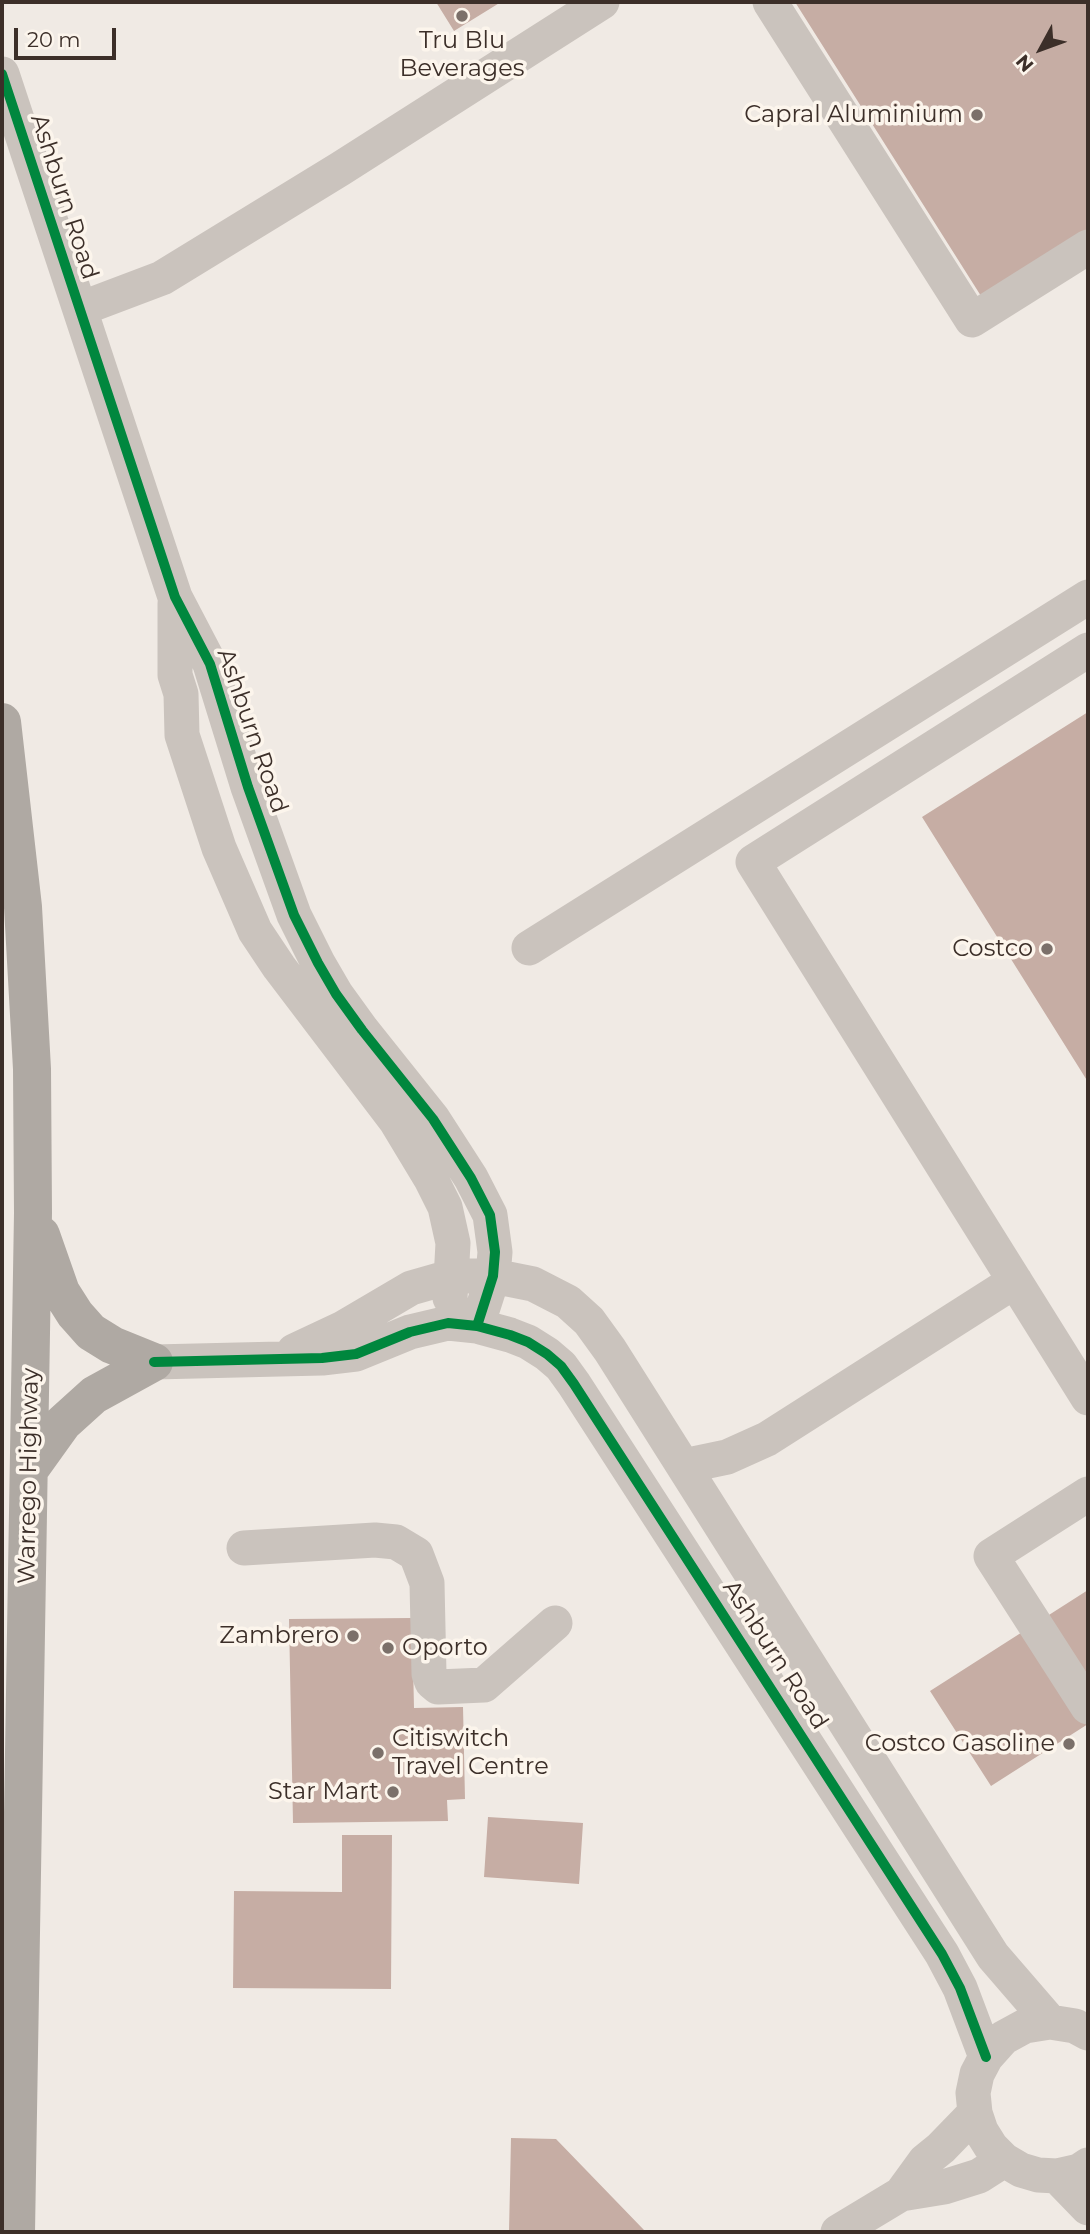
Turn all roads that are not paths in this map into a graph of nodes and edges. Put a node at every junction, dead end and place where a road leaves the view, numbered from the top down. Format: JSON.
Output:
{"nodes":[{"id":1,"x":602,"y":2,"type":"edge"},
{"id":2,"x":770,"y":2,"type":"edge"},
{"id":3,"x":2,"y":74,"type":"edge"},
{"id":4,"x":1088,"y":247,"type":"edge"},
{"id":5,"x":80,"y":309,"type":"junction"},
{"id":6,"x":175,"y":597,"type":"junction"},
{"id":7,"x":1088,"y":597,"type":"edge"},
{"id":8,"x":1088,"y":650,"type":"edge"},
{"id":9,"x":2,"y":722,"type":"edge"},
{"id":10,"x":528,"y":948,"type":"dead end"},
{"id":11,"x":33,"y":1213,"type":"junction"},
{"id":12,"x":453,"y":1276,"type":"junction"},
{"id":13,"x":493,"y":1276,"type":"junction"},
{"id":14,"x":1015,"y":1281,"type":"junction"},
{"id":15,"x":462,"y":1324,"type":"junction"},
{"id":16,"x":276,"y":1358,"type":"junction"},
{"id":17,"x":154,"y":1362,"type":"junction"},
{"id":18,"x":1088,"y":1396,"type":"edge"},
{"id":19,"x":684,"y":1466,"type":"junction"},
{"id":20,"x":30,"y":1469,"type":"junction"},
{"id":21,"x":1088,"y":1494,"type":"edge"},
{"id":22,"x":244,"y":1557,"type":"dead end"},
{"id":23,"x":555,"y":1623,"type":"dead end"},
{"id":24,"x":1088,"y":1707,"type":"edge"},
{"id":25,"x":1050,"y":2022,"type":"junction"},
{"id":26,"x":1088,"y":2033,"type":"edge"},
{"id":27,"x":986,"y":2057,"type":"junction"},
{"id":28,"x":975,"y":2112,"type":"junction"},
{"id":29,"x":1004,"y":2160,"type":"junction"},
{"id":30,"x":1073,"y":2170,"type":"edge"},
{"id":31,"x":901,"y":2194,"type":"junction"},
{"id":32,"x":1088,"y":2208,"type":"edge"},
{"id":33,"x":16,"y":2232,"type":"edge"},
{"id":34,"x":838,"y":2232,"type":"edge"}],
"edges":[{"from":1,"to":5,"type":"street"},
{"from":2,"to":4,"type":"street"},
{"from":3,"to":5,"type":"street","name":"Ashburn Road"},
{"from":5,"to":6,"type":"street","name":"Ashburn Road"},
{"from":6,"to":12,"type":"street","name":"Ashburn Road"},
{"from":6,"to":13,"type":"street","name":"Ashburn Road"},
{"from":7,"to":10,"type":"street"},
{"from":8,"to":14,"type":"street"},
{"from":9,"to":11,"type":"highway","name":"Warrego Highway"},
{"from":11,"to":17,"type":"highway"},
{"from":11,"to":20,"type":"highway","name":"Warrego Highway"},
{"from":12,"to":13,"type":"street","name":"Ashburn Road"},
{"from":12,"to":15,"type":"street","name":"Ashburn Road"},
{"from":12,"to":16,"type":"street"},
{"from":13,"to":15,"type":"street","name":"Ashburn Road"},
{"from":13,"to":19,"type":"street","name":"Ashburn Road"},
{"from":14,"to":18,"type":"street"},
{"from":14,"to":19,"type":"street"},
{"from":15,"to":16,"type":"street"},
{"from":15,"to":27,"type":"street","name":"Ashburn Road"},
{"from":16,"to":17,"type":"street"},
{"from":17,"to":20,"type":"highway"},
{"from":19,"to":25,"type":"street","name":"Ashburn Road"},
{"from":20,"to":33,"type":"highway","name":"Warrego Highway"},
{"from":21,"to":24,"type":"street"},
{"from":22,"to":23,"type":"street"},
{"from":25,"to":26,"type":"street"},
{"from":25,"to":27,"type":"street"},
{"from":27,"to":28,"type":"street"},
{"from":28,"to":29,"type":"street"},
{"from":28,"to":31,"type":"street"},
{"from":29,"to":30,"type":"street"},
{"from":29,"to":31,"type":"street"},
{"from":30,"to":32,"type":"street"},
{"from":31,"to":34,"type":"street"}]}
